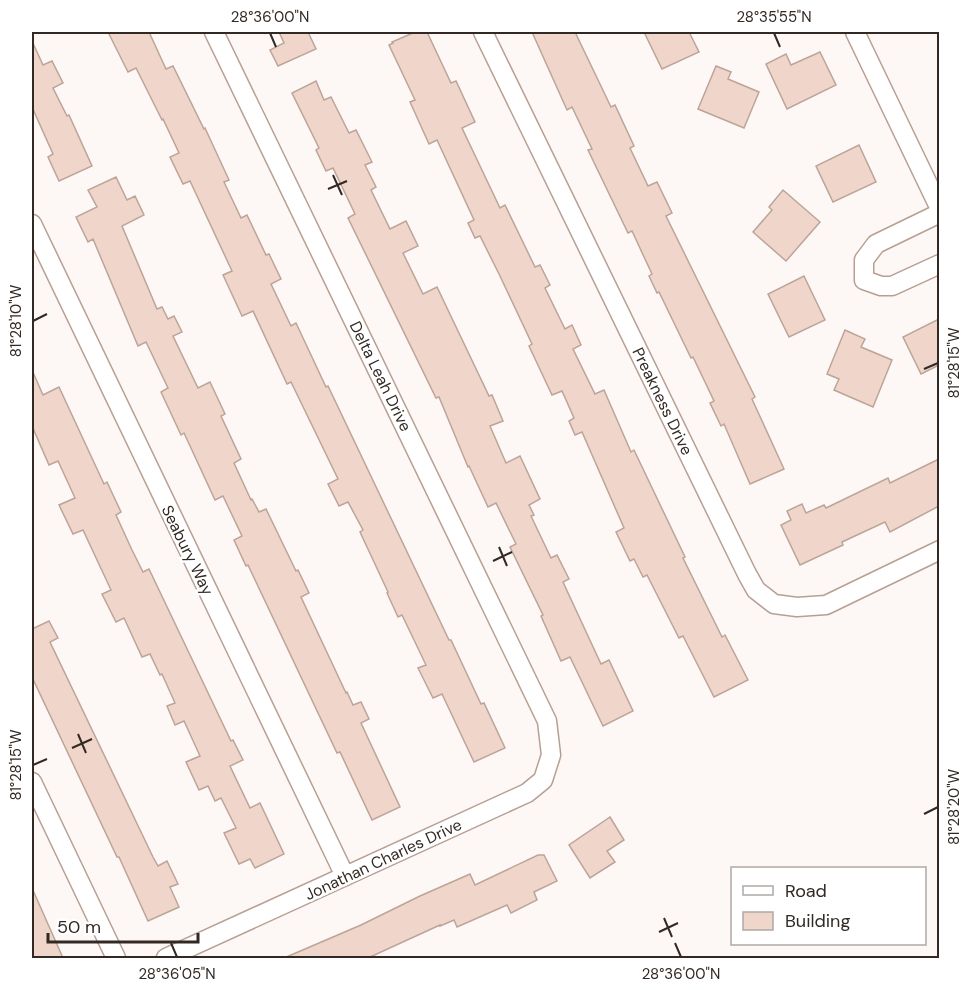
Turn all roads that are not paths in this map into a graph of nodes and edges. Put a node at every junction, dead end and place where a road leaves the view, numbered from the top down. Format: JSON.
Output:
{"nodes":[{"id":1,"x":214,"y":32,"type":"edge"},
{"id":2,"x":483,"y":32,"type":"edge"},
{"id":3,"x":855,"y":32,"type":"edge"},
{"id":4,"x":939,"y":211,"type":"edge"},
{"id":5,"x":32,"y":224,"type":"edge"},
{"id":6,"x":939,"y":264,"type":"edge"},
{"id":7,"x":939,"y":550,"type":"edge"},
{"id":8,"x":547,"y":721,"type":"joint"},
{"id":9,"x":32,"y":782,"type":"edge"},
{"id":10,"x":345,"y":876,"type":"junction"},
{"id":11,"x":116,"y":958,"type":"edge"},
{"id":12,"x":166,"y":958,"type":"edge"}],
"edges":[{"from":1,"to":8,"type":"street","name":"Delta Leah Drive"},
{"from":2,"to":7,"type":"street","name":"Preakness Drive"},
{"from":3,"to":4,"type":"street"},
{"from":4,"to":6,"type":"street"},
{"from":5,"to":10,"type":"street","name":"Seabury Way"},
{"from":8,"to":10,"type":"street","name":"Jonathan Charles Drive"},
{"from":9,"to":11,"type":"street"},
{"from":10,"to":12,"type":"street","name":"Jonathan Charles Drive"}]}
